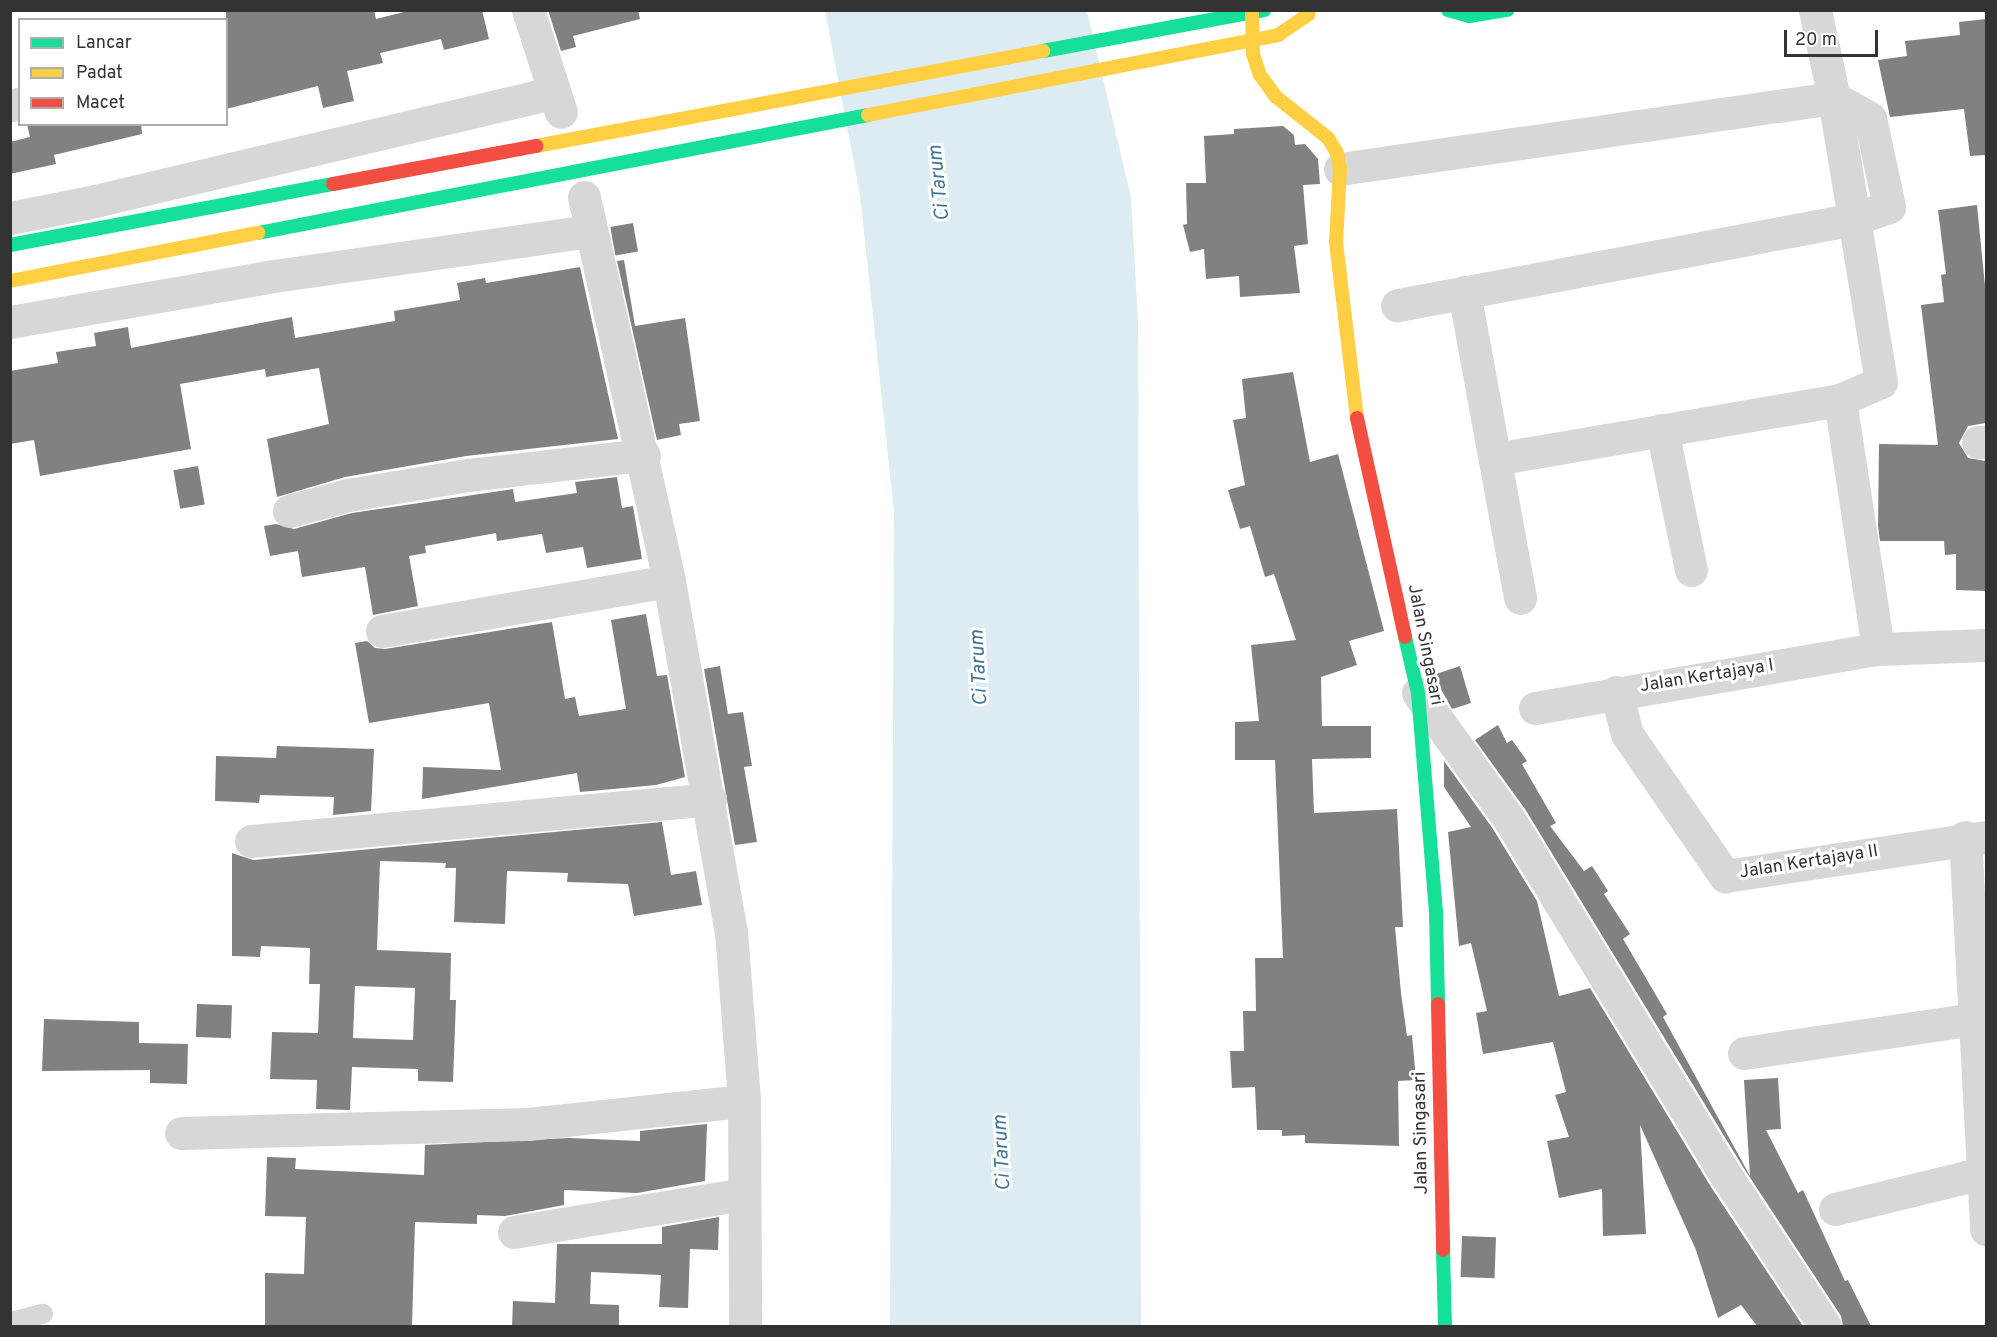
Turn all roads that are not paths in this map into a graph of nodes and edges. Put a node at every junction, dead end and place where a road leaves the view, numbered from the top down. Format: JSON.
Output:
{"nodes":[{"id":1,"x":528,"y":10,"type":"edge"},
{"id":2,"x":1252,"y":10,"type":"edge"},
{"id":3,"x":1264,"y":10,"type":"edge"},
{"id":4,"x":1281,"y":10,"type":"edge"},
{"id":5,"x":1329,"y":10,"type":"edge"},
{"id":6,"x":1448,"y":10,"type":"edge"},
{"id":7,"x":1508,"y":10,"type":"edge"},
{"id":8,"x":1815,"y":10,"type":"edge"},
{"id":9,"x":1309,"y":14,"type":"junction"},
{"id":10,"x":1834,"y":98,"type":"junction"},
{"id":11,"x":1340,"y":169,"type":"junction"},
{"id":12,"x":584,"y":197,"type":"dead end"},
{"id":13,"x":10,"y":218,"type":"edge"},
{"id":14,"x":1854,"y":219,"type":"junction"},
{"id":15,"x":591,"y":231,"type":"junction"},
{"id":16,"x":10,"y":245,"type":"edge"},
{"id":17,"x":10,"y":281,"type":"edge"},
{"id":18,"x":1464,"y":292,"type":"junction"},
{"id":19,"x":1397,"y":305,"type":"dead end"},
{"id":20,"x":10,"y":322,"type":"edge"},
{"id":21,"x":1840,"y":400,"type":"junction"},
{"id":22,"x":1662,"y":430,"type":"junction"},
{"id":23,"x":644,"y":455,"type":"junction"},
{"id":24,"x":1495,"y":459,"type":"junction"},
{"id":25,"x":289,"y":511,"type":"dead end"},
{"id":26,"x":1691,"y":570,"type":"dead end"},
{"id":27,"x":669,"y":581,"type":"junction"},
{"id":28,"x":1520,"y":598,"type":"dead end"},
{"id":29,"x":382,"y":631,"type":"dead end"},
{"id":30,"x":1986,"y":645,"type":"edge"},
{"id":31,"x":1878,"y":649,"type":"junction"},
{"id":32,"x":1418,"y":693,"type":"junction"},
{"id":33,"x":1616,"y":693,"type":"junction"},
{"id":34,"x":1535,"y":708,"type":"dead end"},
{"id":35,"x":710,"y":799,"type":"junction"},
{"id":36,"x":1976,"y":837,"type":"edge"},
{"id":37,"x":251,"y":841,"type":"dead end"},
{"id":38,"x":1974,"y":1019,"type":"junction"},
{"id":39,"x":1744,"y":1053,"type":"dead end"},
{"id":40,"x":744,"y":1101,"type":"junction"},
{"id":41,"x":181,"y":1133,"type":"dead end"},
{"id":42,"x":1983,"y":1173,"type":"junction"},
{"id":43,"x":744,"y":1194,"type":"junction"},
{"id":44,"x":1835,"y":1209,"type":"dead end"},
{"id":45,"x":1986,"y":1229,"type":"edge"},
{"id":46,"x":514,"y":1232,"type":"dead end"},
{"id":47,"x":43,"y":1314,"type":"dead end"},
{"id":48,"x":10,"y":1322,"type":"edge"},
{"id":49,"x":745,"y":1326,"type":"edge"},
{"id":50,"x":1445,"y":1326,"type":"edge"},
{"id":51,"x":1825,"y":1326,"type":"edge"}],
"edges":[{"from":1,"to":13,"type":"street"},
{"from":2,"to":11,"type":"main road","name":"Jalan Singasari"},
{"from":3,"to":16,"type":"main road"},
{"from":4,"to":9,"type":"main road"},
{"from":5,"to":9,"type":"main road"},
{"from":6,"to":7,"type":"main road"},
{"from":8,"to":10,"type":"street"},
{"from":9,"to":17,"type":"main road"},
{"from":10,"to":11,"type":"street"},
{"from":10,"to":14,"type":"street"},
{"from":11,"to":32,"type":"main road","name":"Jalan Singasari"},
{"from":12,"to":15,"type":"street"},
{"from":14,"to":18,"type":"street"},
{"from":14,"to":21,"type":"street"},
{"from":15,"to":20,"type":"street"},
{"from":15,"to":23,"type":"street"},
{"from":18,"to":19,"type":"street"},
{"from":18,"to":24,"type":"street"},
{"from":21,"to":22,"type":"street"},
{"from":21,"to":31,"type":"street"},
{"from":22,"to":24,"type":"street"},
{"from":22,"to":26,"type":"street"},
{"from":23,"to":25,"type":"street"},
{"from":23,"to":27,"type":"street"},
{"from":24,"to":28,"type":"street"},
{"from":27,"to":29,"type":"street"},
{"from":27,"to":35,"type":"street"},
{"from":30,"to":31,"type":"street","name":"Jalan Kertajaya I"},
{"from":31,"to":33,"type":"street","name":"Jalan Kertajaya I"},
{"from":32,"to":50,"type":"main road","name":"Jalan Singasari"},
{"from":32,"to":51,"type":"street"},
{"from":33,"to":34,"type":"street","name":"Jalan Kertajaya I"},
{"from":33,"to":36,"type":"street","name":"Jalan Kertajaya II"},
{"from":35,"to":37,"type":"street"},
{"from":35,"to":40,"type":"street"},
{"from":36,"to":38,"type":"street"},
{"from":38,"to":39,"type":"street"},
{"from":38,"to":42,"type":"street"},
{"from":40,"to":41,"type":"street"},
{"from":40,"to":43,"type":"street"},
{"from":42,"to":44,"type":"street"},
{"from":42,"to":45,"type":"street"},
{"from":43,"to":46,"type":"street"},
{"from":43,"to":49,"type":"street"},
{"from":47,"to":48,"type":"lane"}]}
